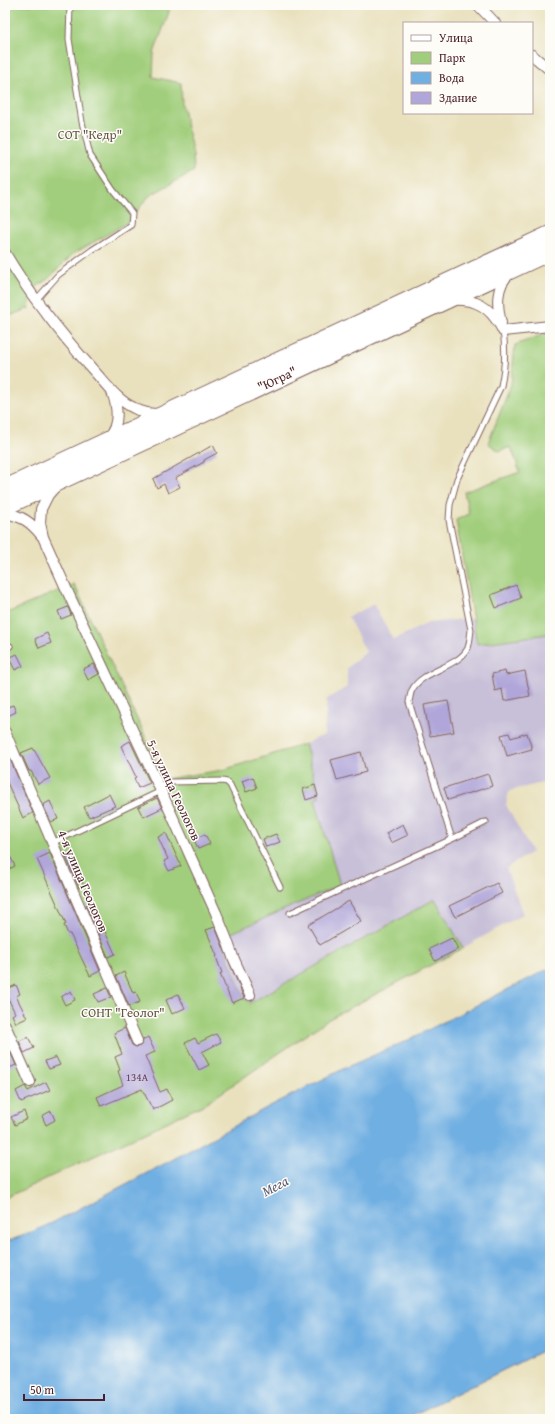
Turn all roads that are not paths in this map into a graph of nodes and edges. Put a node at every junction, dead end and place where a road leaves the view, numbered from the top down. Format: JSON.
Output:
{"nodes":[{"id":1,"x":70,"y":5,"type":"edge"},
{"id":2,"x":478,"y":5,"type":"edge"},
{"id":3,"x":494,"y":22,"type":"edge"},
{"id":4,"x":533,"y":56,"type":"edge"},
{"id":5,"x":550,"y":70,"type":"edge"},
{"id":6,"x":550,"y":235,"type":"edge"},
{"id":7,"x":550,"y":251,"type":"edge"},
{"id":8,"x":5,"y":254,"type":"edge"},
{"id":9,"x":519,"y":266,"type":"junction"},
{"id":10,"x":36,"y":300,"type":"junction"},
{"id":11,"x":444,"y":301,"type":"junction"},
{"id":12,"x":550,"y":326,"type":"edge"},
{"id":13,"x":502,"y":329,"type":"junction"},
{"id":14,"x":112,"y":392,"type":"junction"},
{"id":15,"x":166,"y":414,"type":"junction"},
{"id":16,"x":101,"y":444,"type":"junction"},
{"id":17,"x":63,"y":480,"type":"junction"},
{"id":18,"x":5,"y":489,"type":"edge"},
{"id":19,"x":5,"y":506,"type":"edge"},
{"id":20,"x":5,"y":513,"type":"edge"},
{"id":21,"x":43,"y":537,"type":"junction"},
{"id":22,"x":5,"y":732,"type":"edge"},
{"id":23,"x":160,"y":788,"type":"junction"},
{"id":24,"x":486,"y":822,"type":"dead end"},
{"id":25,"x":452,"y":839,"type":"junction"},
{"id":26,"x":52,"y":843,"type":"junction"},
{"id":27,"x":280,"y":887,"type":"dead end"},
{"id":28,"x":290,"y":913,"type":"dead end"},
{"id":29,"x":250,"y":995,"type":"dead end"},
{"id":30,"x":5,"y":1025,"type":"edge"},
{"id":31,"x":137,"y":1041,"type":"dead end"},
{"id":32,"x":30,"y":1082,"type":"dead end"}],
"edges":[{"from":1,"to":10,"type":"lane"},
{"from":2,"to":3,"type":"street"},
{"from":4,"to":5,"type":"street"},
{"from":6,"to":15,"type":"highway","name":"\"Югра\""},
{"from":7,"to":9,"type":"highway","name":"\"Югра\""},
{"from":8,"to":10,"type":"street"},
{"from":9,"to":11,"type":"highway","name":"\"Югра\""},
{"from":9,"to":13,"type":"street"},
{"from":10,"to":14,"type":"street"},
{"from":11,"to":13,"type":"street"},
{"from":11,"to":17,"type":"highway","name":"\"Югра\""},
{"from":12,"to":13,"type":"street"},
{"from":13,"to":25,"type":"lane"},
{"from":14,"to":15,"type":"street"},
{"from":14,"to":16,"type":"street"},
{"from":15,"to":16,"type":"highway","name":"\"Югра\""},
{"from":16,"to":18,"type":"highway","name":"\"Югра\""},
{"from":17,"to":19,"type":"highway","name":"\"Югра\""},
{"from":17,"to":21,"type":"street"},
{"from":20,"to":21,"type":"street"},
{"from":21,"to":23,"type":"street","name":"5-я улица Геологов"},
{"from":22,"to":26,"type":"street","name":"4-я улица Геологов"},
{"from":23,"to":26,"type":"lane"},
{"from":23,"to":27,"type":"lane"},
{"from":23,"to":29,"type":"street","name":"5-я улица Геологов"},
{"from":24,"to":25,"type":"lane"},
{"from":25,"to":28,"type":"lane"},
{"from":26,"to":31,"type":"street","name":"4-я улица Геологов"},
{"from":30,"to":32,"type":"street"}]}
